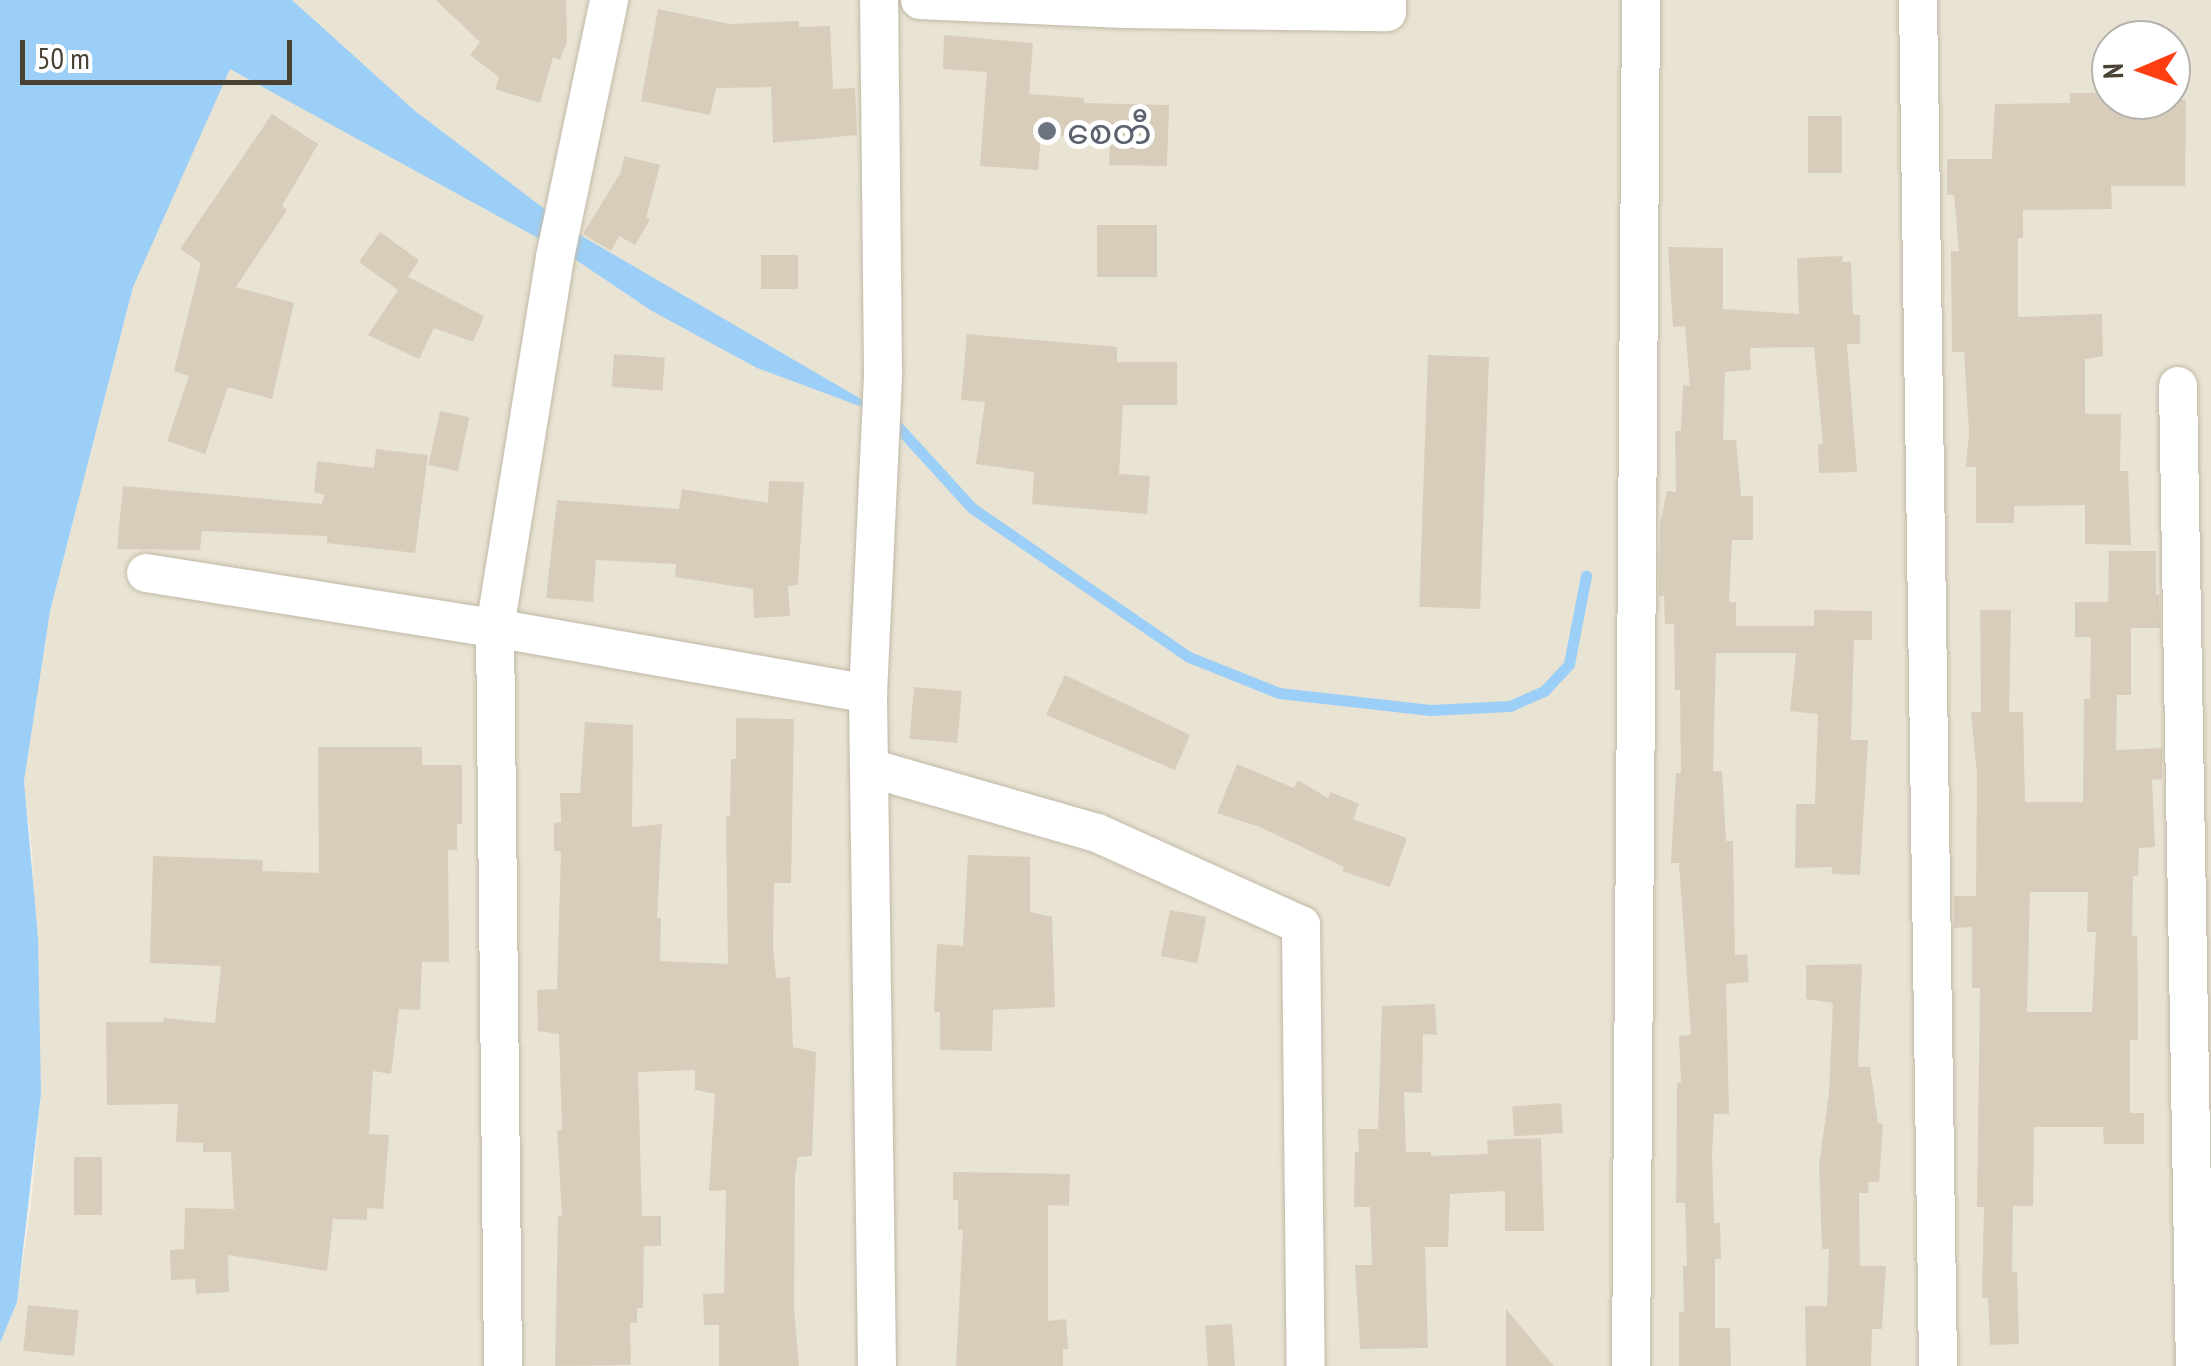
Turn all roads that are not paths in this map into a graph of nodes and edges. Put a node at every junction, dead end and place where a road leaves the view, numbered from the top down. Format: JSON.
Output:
{"nodes":[{"id":1,"x":608,"y":0,"type":"edge"},
{"id":2,"x":879,"y":0,"type":"edge"},
{"id":3,"x":920,"y":0,"type":"edge"},
{"id":4,"x":1387,"y":0,"type":"edge"},
{"id":5,"x":1642,"y":0,"type":"edge"},
{"id":6,"x":1918,"y":0,"type":"edge"},
{"id":7,"x":1125,"y":5,"type":"edge"},
{"id":8,"x":2178,"y":386,"type":"dead end"},
{"id":9,"x":146,"y":573,"type":"dead end"},
{"id":10,"x":495,"y":628,"type":"junction"},
{"id":11,"x":868,"y":694,"type":"junction"},
{"id":12,"x":870,"y":768,"type":"junction"},
{"id":13,"x":503,"y":1366,"type":"edge"},
{"id":14,"x":877,"y":1366,"type":"edge"},
{"id":15,"x":1306,"y":1366,"type":"edge"},
{"id":16,"x":1631,"y":1366,"type":"edge"},
{"id":17,"x":1938,"y":1366,"type":"edge"},
{"id":18,"x":2195,"y":1366,"type":"edge"}],
"edges":[{"from":1,"to":10,"type":"street"},
{"from":2,"to":11,"type":"street"},
{"from":3,"to":7,"type":"street"},
{"from":4,"to":7,"type":"street"},
{"from":5,"to":16,"type":"street"},
{"from":6,"to":17,"type":"street"},
{"from":8,"to":18,"type":"street"},
{"from":9,"to":10,"type":"street"},
{"from":10,"to":11,"type":"street"},
{"from":10,"to":13,"type":"street"},
{"from":11,"to":12,"type":"street"},
{"from":12,"to":14,"type":"street"},
{"from":12,"to":15,"type":"street"}]}
